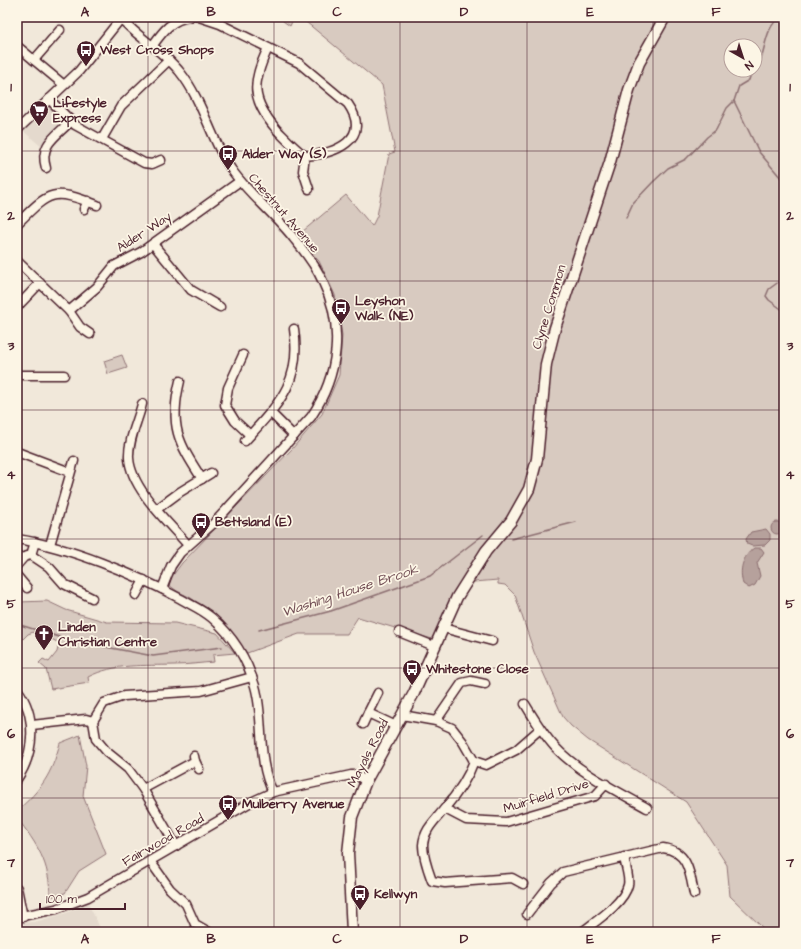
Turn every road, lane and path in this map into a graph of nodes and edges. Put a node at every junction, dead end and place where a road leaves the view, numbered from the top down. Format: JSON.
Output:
{"nodes":[{"id":1,"x":190,"y":17,"type":"edge"},
{"id":2,"x":199,"y":17,"type":"edge"},
{"id":3,"x":665,"y":17,"type":"edge"},
{"id":4,"x":121,"y":18,"type":"edge"},
{"id":5,"x":60,"y":30,"type":"dead end"},
{"id":6,"x":153,"y":45,"type":"junction"},
{"id":7,"x":17,"y":46,"type":"edge"},
{"id":8,"x":268,"y":48,"type":"junction"},
{"id":9,"x":34,"y":60,"type":"junction"},
{"id":10,"x":169,"y":60,"type":"junction"},
{"id":11,"x":64,"y":86,"type":"junction"},
{"id":12,"x":49,"y":99,"type":"junction"},
{"id":13,"x":70,"y":122,"type":"junction"},
{"id":14,"x":17,"y":130,"type":"edge"},
{"id":15,"x":102,"y":139,"type":"junction"},
{"id":16,"x":305,"y":156,"type":"junction"},
{"id":17,"x":161,"y":160,"type":"dead end"},
{"id":18,"x":46,"y":168,"type":"dead end"},
{"id":19,"x":240,"y":181,"type":"junction"},
{"id":20,"x":309,"y":189,"type":"dead end"},
{"id":21,"x":88,"y":201,"type":"junction"},
{"id":22,"x":97,"y":204,"type":"dead end"},
{"id":23,"x":84,"y":209,"type":"dead end"},
{"id":24,"x":17,"y":224,"type":"edge"},
{"id":25,"x":153,"y":244,"type":"junction"},
{"id":26,"x":17,"y":261,"type":"edge"},
{"id":27,"x":40,"y":283,"type":"junction"},
{"id":28,"x":17,"y":307,"type":"edge"},
{"id":29,"x":220,"y":307,"type":"dead end"},
{"id":30,"x":69,"y":311,"type":"junction"},
{"id":31,"x":294,"y":329,"type":"dead end"},
{"id":32,"x":90,"y":334,"type":"dead end"},
{"id":33,"x":243,"y":355,"type":"dead end"},
{"id":34,"x":17,"y":375,"type":"edge"},
{"id":35,"x":64,"y":375,"type":"dead end"},
{"id":36,"x":180,"y":381,"type":"dead end"},
{"id":37,"x":142,"y":404,"type":"dead end"},
{"id":38,"x":270,"y":412,"type":"junction"},
{"id":39,"x":294,"y":436,"type":"junction"},
{"id":40,"x":17,"y":452,"type":"edge"},
{"id":41,"x":74,"y":461,"type":"dead end"},
{"id":42,"x":70,"y":472,"type":"junction"},
{"id":43,"x":211,"y":474,"type":"dead end"},
{"id":44,"x":202,"y":479,"type":"junction"},
{"id":45,"x":157,"y":509,"type":"junction"},
{"id":46,"x":17,"y":539,"type":"edge"},
{"id":47,"x":35,"y":542,"type":"junction"},
{"id":48,"x":50,"y":545,"type":"junction"},
{"id":49,"x":188,"y":545,"type":"junction"},
{"id":50,"x":31,"y":555,"type":"junction"},
{"id":51,"x":17,"y":565,"type":"edge"},
{"id":52,"x":17,"y":576,"type":"edge"},
{"id":53,"x":144,"y":580,"type":"junction"},
{"id":54,"x":27,"y":588,"type":"dead end"},
{"id":55,"x":165,"y":591,"type":"junction"},
{"id":56,"x":135,"y":594,"type":"dead end"},
{"id":57,"x":92,"y":598,"type":"dead end"},
{"id":58,"x":457,"y":598,"type":"joint"},
{"id":59,"x":443,"y":628,"type":"junction"},
{"id":60,"x":399,"y":632,"type":"dead end"},
{"id":61,"x":492,"y":641,"type":"dead end"},
{"id":62,"x":434,"y":646,"type":"junction"},
{"id":63,"x":252,"y":677,"type":"junction"},
{"id":64,"x":485,"y":684,"type":"dead end"},
{"id":65,"x":17,"y":689,"type":"edge"},
{"id":66,"x":378,"y":693,"type":"dead end"},
{"id":67,"x":525,"y":704,"type":"dead end"},
{"id":68,"x":368,"y":713,"type":"junction"},
{"id":69,"x":402,"y":715,"type":"junction"},
{"id":70,"x":93,"y":721,"type":"junction"},
{"id":71,"x":436,"y":721,"type":"junction"},
{"id":72,"x":363,"y":724,"type":"dead end"},
{"id":73,"x":32,"y":725,"type":"junction"},
{"id":74,"x":396,"y":726,"type":"junction"},
{"id":75,"x":540,"y":728,"type":"junction"},
{"id":76,"x":474,"y":761,"type":"junction"},
{"id":77,"x":199,"y":769,"type":"dead end"},
{"id":78,"x":17,"y":779,"type":"edge"},
{"id":79,"x":366,"y":781,"type":"junction"},
{"id":80,"x":606,"y":784,"type":"junction"},
{"id":81,"x":143,"y":789,"type":"junction"},
{"id":82,"x":273,"y":792,"type":"junction"},
{"id":83,"x":445,"y":808,"type":"junction"},
{"id":84,"x":647,"y":808,"type":"dead end"},
{"id":85,"x":176,"y":846,"type":"junction"},
{"id":86,"x":624,"y":857,"type":"junction"},
{"id":87,"x":150,"y":861,"type":"junction"},
{"id":88,"x":523,"y":884,"type":"dead end"},
{"id":89,"x":17,"y":888,"type":"edge"},
{"id":90,"x":694,"y":894,"type":"dead end"},
{"id":91,"x":527,"y":914,"type":"dead end"},
{"id":92,"x":20,"y":917,"type":"edge"},
{"id":93,"x":208,"y":932,"type":"edge"},
{"id":94,"x":352,"y":932,"type":"edge"},
{"id":95,"x":582,"y":932,"type":"edge"}],
"edges":[{"from":1,"to":6,"type":"street"},
{"from":2,"to":8,"type":"street"},
{"from":3,"to":58,"type":"main road","name":"Clyne Common"},
{"from":4,"to":6,"type":"street","name":"Chestnut Avenue"},
{"from":4,"to":11,"type":"street"},
{"from":5,"to":9,"type":"street"},
{"from":6,"to":10,"type":"street","name":"Chestnut Avenue"},
{"from":7,"to":9,"type":"street"},
{"from":8,"to":16,"type":"street"},
{"from":8,"to":16,"type":"street"},
{"from":9,"to":11,"type":"street"},
{"from":10,"to":15,"type":"street"},
{"from":10,"to":19,"type":"street","name":"Chestnut Avenue"},
{"from":11,"to":12,"type":"street"},
{"from":12,"to":13,"type":"street"},
{"from":12,"to":14,"type":"street"},
{"from":13,"to":15,"type":"street"},
{"from":13,"to":18,"type":"street"},
{"from":15,"to":17,"type":"street"},
{"from":16,"to":20,"type":"street"},
{"from":19,"to":25,"type":"street","name":"Alder Way"},
{"from":19,"to":39,"type":"street","name":"Chestnut Avenue"},
{"from":21,"to":22,"type":"street"},
{"from":21,"to":23,"type":"street"},
{"from":21,"to":24,"type":"street"},
{"from":25,"to":29,"type":"street"},
{"from":25,"to":30,"type":"street","name":"Alder Way"},
{"from":26,"to":27,"type":"street"},
{"from":27,"to":28,"type":"street"},
{"from":27,"to":30,"type":"street"},
{"from":30,"to":32,"type":"street"},
{"from":31,"to":38,"type":"street"},
{"from":33,"to":38,"type":"street"},
{"from":34,"to":35,"type":"street"},
{"from":36,"to":44,"type":"street"},
{"from":37,"to":45,"type":"street"},
{"from":38,"to":39,"type":"street"},
{"from":39,"to":49,"type":"street","name":"Chestnut Avenue"},
{"from":40,"to":42,"type":"street"},
{"from":41,"to":42,"type":"street"},
{"from":42,"to":48,"type":"street"},
{"from":43,"to":44,"type":"street"},
{"from":44,"to":45,"type":"street"},
{"from":45,"to":49,"type":"street"},
{"from":46,"to":47,"type":"street"},
{"from":47,"to":48,"type":"street"},
{"from":47,"to":50,"type":"street"},
{"from":48,"to":53,"type":"street"},
{"from":49,"to":55,"type":"street","name":"Chestnut Avenue"},
{"from":50,"to":51,"type":"street"},
{"from":50,"to":57,"type":"street"},
{"from":52,"to":54,"type":"street"},
{"from":53,"to":55,"type":"street"},
{"from":53,"to":56,"type":"street"},
{"from":55,"to":63,"type":"street"},
{"from":58,"to":59,"type":"main road","name":"Mayals Road"},
{"from":59,"to":61,"type":"street"},
{"from":59,"to":62,"type":"main road","name":"Mayals Road"},
{"from":60,"to":62,"type":"street"},
{"from":62,"to":69,"type":"main road","name":"Mayals Road"},
{"from":63,"to":70,"type":"street"},
{"from":63,"to":82,"type":"street"},
{"from":64,"to":71,"type":"street"},
{"from":65,"to":73,"type":"street"},
{"from":66,"to":68,"type":"street"},
{"from":67,"to":75,"type":"street"},
{"from":68,"to":72,"type":"street"},
{"from":68,"to":74,"type":"street"},
{"from":69,"to":71,"type":"street"},
{"from":69,"to":74,"type":"main road","name":"Mayals Road"},
{"from":70,"to":73,"type":"street"},
{"from":70,"to":81,"type":"street"},
{"from":71,"to":76,"type":"street"},
{"from":73,"to":78,"type":"street"},
{"from":74,"to":79,"type":"main road","name":"Mayals Road"},
{"from":75,"to":76,"type":"street"},
{"from":75,"to":80,"type":"street"},
{"from":76,"to":83,"type":"street"},
{"from":77,"to":81,"type":"street"},
{"from":79,"to":82,"type":"street","name":"Fairwood Road"},
{"from":79,"to":94,"type":"main road","name":"Mayals Road"},
{"from":80,"to":83,"type":"street","name":"Muirfield Drive"},
{"from":80,"to":84,"type":"street"},
{"from":81,"to":85,"type":"street"},
{"from":82,"to":85,"type":"street","name":"Fairwood Road"},
{"from":83,"to":88,"type":"street"},
{"from":85,"to":87,"type":"street","name":"Fairwood Road"},
{"from":86,"to":90,"type":"street"},
{"from":86,"to":91,"type":"street"},
{"from":86,"to":95,"type":"street"},
{"from":87,"to":92,"type":"street","name":"Fairwood Road"},
{"from":87,"to":93,"type":"street"},
{"from":89,"to":92,"type":"street"}]}
